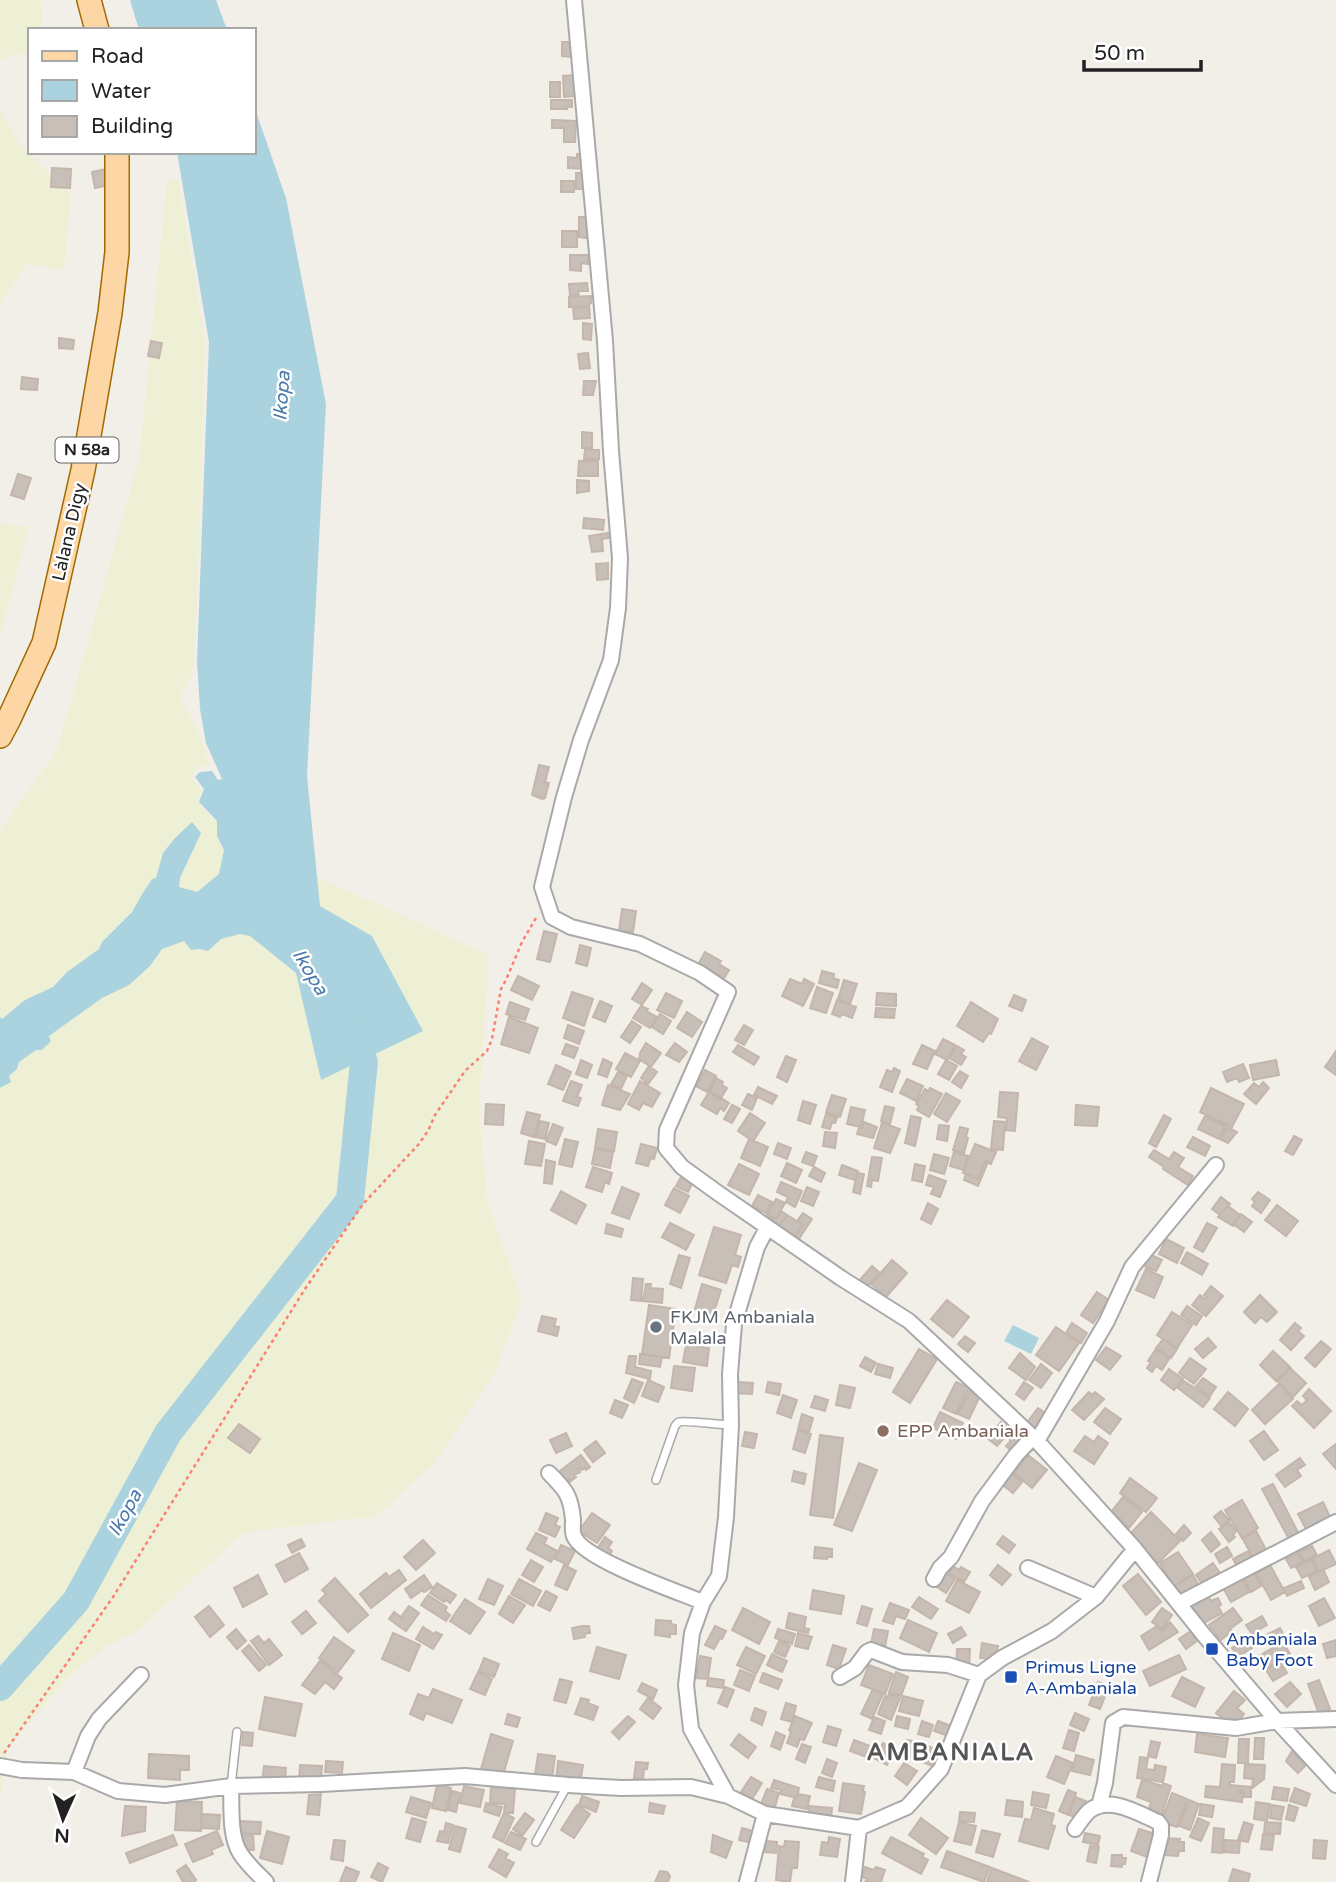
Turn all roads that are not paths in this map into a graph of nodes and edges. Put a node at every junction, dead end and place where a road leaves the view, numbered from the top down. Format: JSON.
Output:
{"nodes":[{"id":1,"x":89,"y":0,"type":"edge"},
{"id":2,"x":574,"y":0,"type":"edge"},
{"id":3,"x":96,"y":28,"type":"edge"},
{"id":4,"x":117,"y":154,"type":"edge"},
{"id":5,"x":0,"y":736,"type":"edge"},
{"id":6,"x":1216,"y":1165,"type":"dead end"},
{"id":7,"x":767,"y":1228,"type":"junction"},
{"id":8,"x":731,"y":1425,"type":"junction"},
{"id":9,"x":1035,"y":1439,"type":"junction"},
{"id":10,"x":549,"y":1473,"type":"dead end"},
{"id":11,"x":656,"y":1480,"type":"dead end"},
{"id":12,"x":1336,"y":1522,"type":"edge"},
{"id":13,"x":1135,"y":1549,"type":"junction"},
{"id":14,"x":1028,"y":1568,"type":"dead end"},
{"id":15,"x":934,"y":1579,"type":"dead end"},
{"id":16,"x":1096,"y":1597,"type":"junction"},
{"id":17,"x":703,"y":1602,"type":"junction"},
{"id":18,"x":1180,"y":1603,"type":"junction"},
{"id":19,"x":141,"y":1675,"type":"dead end"},
{"id":20,"x":979,"y":1675,"type":"junction"},
{"id":21,"x":840,"y":1677,"type":"dead end"},
{"id":22,"x":1336,"y":1719,"type":"edge"},
{"id":23,"x":1277,"y":1721,"type":"junction"},
{"id":24,"x":237,"y":1732,"type":"dead end"},
{"id":25,"x":0,"y":1766,"type":"edge"},
{"id":26,"x":74,"y":1772,"type":"junction"},
{"id":27,"x":568,"y":1785,"type":"junction"},
{"id":28,"x":1336,"y":1785,"type":"edge"},
{"id":29,"x":231,"y":1786,"type":"junction"},
{"id":30,"x":728,"y":1796,"type":"junction"},
{"id":31,"x":1099,"y":1806,"type":"junction"},
{"id":32,"x":765,"y":1814,"type":"junction"},
{"id":33,"x":859,"y":1828,"type":"junction"},
{"id":34,"x":1074,"y":1829,"type":"dead end"},
{"id":35,"x":536,"y":1842,"type":"dead end"},
{"id":36,"x":266,"y":1882,"type":"edge"},
{"id":37,"x":747,"y":1882,"type":"edge"},
{"id":38,"x":853,"y":1882,"type":"edge"},
{"id":39,"x":1149,"y":1882,"type":"edge"}],
"edges":[{"from":1,"to":3,"type":"main road"},
{"from":2,"to":7,"type":"street"},
{"from":4,"to":5,"type":"main road","name":"Làlana Digy","number":"N 58a"},
{"from":6,"to":9,"type":"street"},
{"from":7,"to":8,"type":"street"},
{"from":7,"to":9,"type":"street"},
{"from":8,"to":11,"type":"lane"},
{"from":8,"to":17,"type":"street"},
{"from":9,"to":13,"type":"street"},
{"from":9,"to":15,"type":"street"},
{"from":10,"to":17,"type":"street"},
{"from":12,"to":18,"type":"street"},
{"from":13,"to":16,"type":"street"},
{"from":13,"to":18,"type":"street"},
{"from":14,"to":16,"type":"street"},
{"from":16,"to":20,"type":"street"},
{"from":17,"to":30,"type":"street"},
{"from":18,"to":23,"type":"street"},
{"from":19,"to":26,"type":"street"},
{"from":20,"to":21,"type":"street"},
{"from":20,"to":33,"type":"street"},
{"from":22,"to":23,"type":"street"},
{"from":23,"to":28,"type":"street"},
{"from":23,"to":31,"type":"street"},
{"from":24,"to":29,"type":"lane"},
{"from":25,"to":26,"type":"street"},
{"from":26,"to":29,"type":"street"},
{"from":27,"to":29,"type":"street"},
{"from":27,"to":30,"type":"street"},
{"from":27,"to":35,"type":"lane"},
{"from":29,"to":36,"type":"street"},
{"from":30,"to":32,"type":"street"},
{"from":31,"to":34,"type":"street"},
{"from":31,"to":39,"type":"street"},
{"from":32,"to":33,"type":"street"},
{"from":32,"to":37,"type":"street"},
{"from":33,"to":38,"type":"street"}]}
